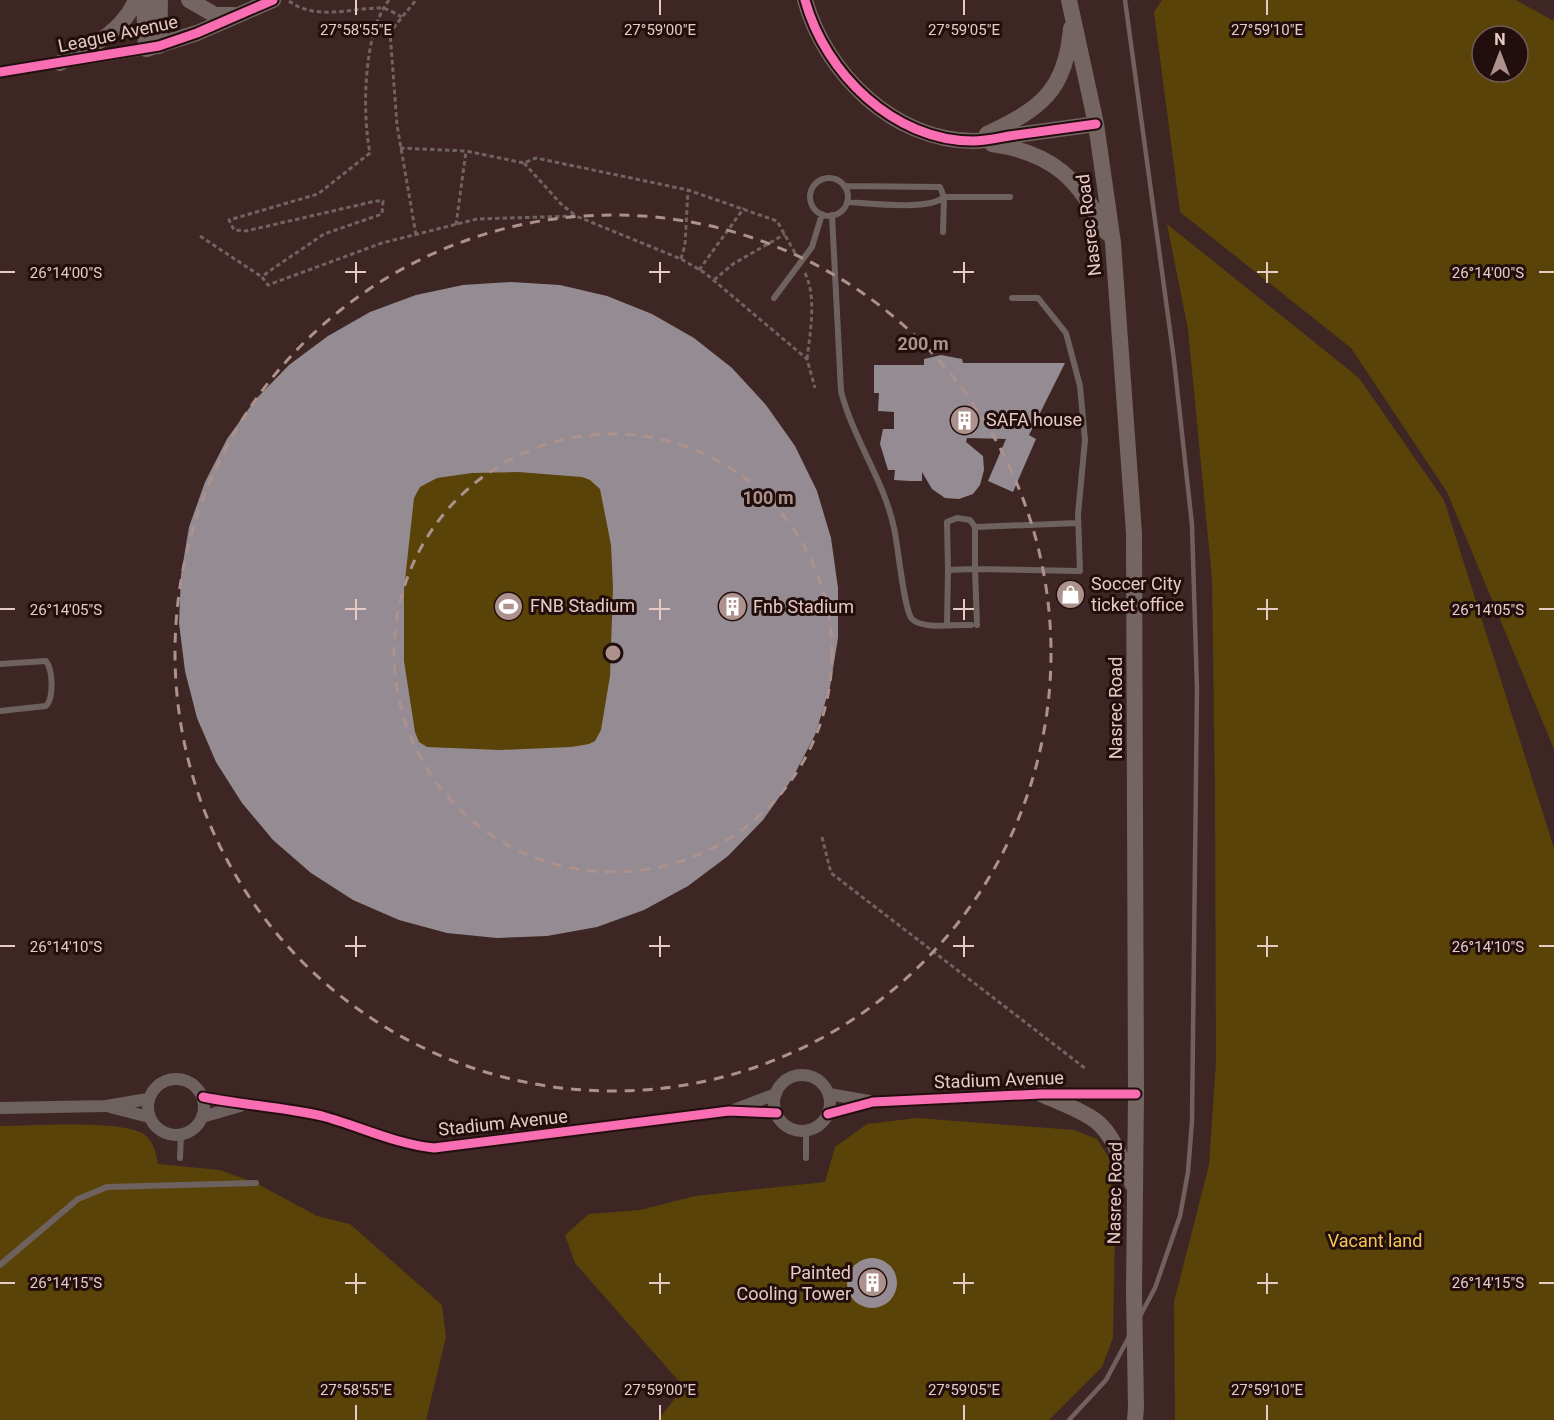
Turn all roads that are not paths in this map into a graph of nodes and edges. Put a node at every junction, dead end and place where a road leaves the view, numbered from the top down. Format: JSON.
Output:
{"nodes":[{"id":1,"x":136,"y":0,"type":"edge"},
{"id":2,"x":144,"y":0,"type":"edge"},
{"id":3,"x":160,"y":0,"type":"edge"},
{"id":4,"x":189,"y":0,"type":"edge"},
{"id":5,"x":273,"y":0,"type":"edge"},
{"id":6,"x":805,"y":0,"type":"edge"},
{"id":7,"x":1071,"y":5,"type":"edge"},
{"id":8,"x":240,"y":15,"type":"junction"},
{"id":9,"x":153,"y":47,"type":"junction"},
{"id":10,"x":60,"y":63,"type":"junction"},
{"id":11,"x":0,"y":72,"type":"edge"},
{"id":12,"x":1096,"y":124,"type":"junction"},
{"id":13,"x":973,"y":141,"type":"junction"},
{"id":14,"x":844,"y":186,"type":"junction"},
{"id":15,"x":944,"y":197,"type":"junction"},
{"id":16,"x":1010,"y":197,"type":"dead end"},
{"id":17,"x":847,"y":202,"type":"junction"},
{"id":18,"x":822,"y":214,"type":"junction"},
{"id":19,"x":832,"y":215,"type":"junction"},
{"id":20,"x":944,"y":232,"type":"dead end"},
{"id":21,"x":1113,"y":243,"type":"junction"},
{"id":22,"x":774,"y":298,"type":"dead end"},
{"id":23,"x":1012,"y":298,"type":"dead end"},
{"id":24,"x":1078,"y":524,"type":"junction"},
{"id":25,"x":975,"y":527,"type":"junction"},
{"id":26,"x":975,"y":569,"type":"junction"},
{"id":27,"x":948,"y":570,"type":"junction"},
{"id":28,"x":947,"y":624,"type":"junction"},
{"id":29,"x":0,"y":664,"type":"edge"},
{"id":30,"x":0,"y":711,"type":"edge"},
{"id":31,"x":776,"y":1094,"type":"junction"},
{"id":32,"x":829,"y":1094,"type":"junction"},
{"id":33,"x":1041,"y":1094,"type":"junction"},
{"id":34,"x":1136,"y":1094,"type":"junction"},
{"id":35,"x":202,"y":1097,"type":"junction"},
{"id":36,"x":148,"y":1099,"type":"junction"},
{"id":37,"x":873,"y":1102,"type":"junction"},
{"id":38,"x":244,"y":1105,"type":"junction"},
{"id":39,"x":106,"y":1106,"type":"junction"},
{"id":40,"x":0,"y":1108,"type":"edge"},
{"id":41,"x":729,"y":1111,"type":"junction"},
{"id":42,"x":777,"y":1113,"type":"junction"},
{"id":43,"x":828,"y":1114,"type":"junction"},
{"id":44,"x":149,"y":1117,"type":"junction"},
{"id":45,"x":202,"y":1117,"type":"junction"},
{"id":46,"x":806,"y":1130,"type":"junction"},
{"id":47,"x":181,"y":1134,"type":"junction"},
{"id":48,"x":180,"y":1158,"type":"dead end"},
{"id":49,"x":807,"y":1158,"type":"dead end"},
{"id":50,"x":256,"y":1183,"type":"dead end"},
{"id":51,"x":1135,"y":1188,"type":"junction"},
{"id":52,"x":0,"y":1265,"type":"edge"},
{"id":53,"x":1135,"y":1413,"type":"edge"}],
"edges":[{"from":1,"to":10,"type":"main road"},
{"from":2,"to":9,"type":"main road"},
{"from":3,"to":9,"type":"main road"},
{"from":4,"to":8,"type":"main road"},
{"from":5,"to":8,"type":"main road","name":"League Avenue"},
{"from":6,"to":13,"type":"main road"},
{"from":7,"to":12,"type":"main road","name":"Nasrec Road"},
{"from":7,"to":13,"type":"main road"},
{"from":8,"to":9,"type":"main road","name":"League Avenue"},
{"from":9,"to":10,"type":"street","name":"League Avenue"},
{"from":10,"to":11,"type":"street","name":"League Avenue"},
{"from":12,"to":13,"type":"main road"},
{"from":12,"to":21,"type":"main road","name":"Nasrec Road"},
{"from":13,"to":21,"type":"main road"},
{"from":14,"to":15,"type":"lane"},
{"from":14,"to":17,"type":"lane"},
{"from":14,"to":18,"type":"lane"},
{"from":15,"to":16,"type":"lane"},
{"from":15,"to":17,"type":"lane"},
{"from":15,"to":20,"type":"lane"},
{"from":17,"to":19,"type":"lane"},
{"from":18,"to":19,"type":"lane"},
{"from":18,"to":22,"type":"lane"},
{"from":19,"to":28,"type":"lane"},
{"from":21,"to":34,"type":"main road","name":"Nasrec Road"},
{"from":23,"to":24,"type":"lane"},
{"from":24,"to":25,"type":"lane"},
{"from":24,"to":26,"type":"lane"},
{"from":25,"to":26,"type":"lane"},
{"from":25,"to":27,"type":"lane"},
{"from":26,"to":27,"type":"lane"},
{"from":26,"to":28,"type":"lane"},
{"from":27,"to":28,"type":"lane"},
{"from":29,"to":30,"type":"lane"},
{"from":31,"to":32,"type":"street"},
{"from":31,"to":41,"type":"street","name":"Stadium Avenue"},
{"from":31,"to":42,"type":"street"},
{"from":32,"to":37,"type":"street","name":"Stadium Avenue"},
{"from":32,"to":43,"type":"street"},
{"from":33,"to":34,"type":"street","name":"Stadium Avenue"},
{"from":33,"to":37,"type":"street","name":"Stadium Avenue"},
{"from":33,"to":51,"type":"main road"},
{"from":34,"to":51,"type":"main road","name":"Nasrec Road"},
{"from":35,"to":36,"type":"street"},
{"from":35,"to":38,"type":"street","name":"Stadium Avenue"},
{"from":35,"to":45,"type":"street"},
{"from":36,"to":39,"type":"street"},
{"from":36,"to":44,"type":"street"},
{"from":37,"to":43,"type":"street","name":"Stadium Avenue"},
{"from":38,"to":41,"type":"street","name":"Stadium Avenue"},
{"from":38,"to":45,"type":"street","name":"Stadium Avenue"},
{"from":39,"to":40,"type":"street"},
{"from":39,"to":44,"type":"street"},
{"from":41,"to":42,"type":"street","name":"Stadium Avenue"},
{"from":42,"to":46,"type":"street"},
{"from":43,"to":46,"type":"street"},
{"from":44,"to":47,"type":"street"},
{"from":45,"to":47,"type":"street"},
{"from":46,"to":49,"type":"lane"},
{"from":47,"to":48,"type":"lane"},
{"from":50,"to":52,"type":"lane"},
{"from":51,"to":53,"type":"main road","name":"Nasrec Road","bridge":true}]}
